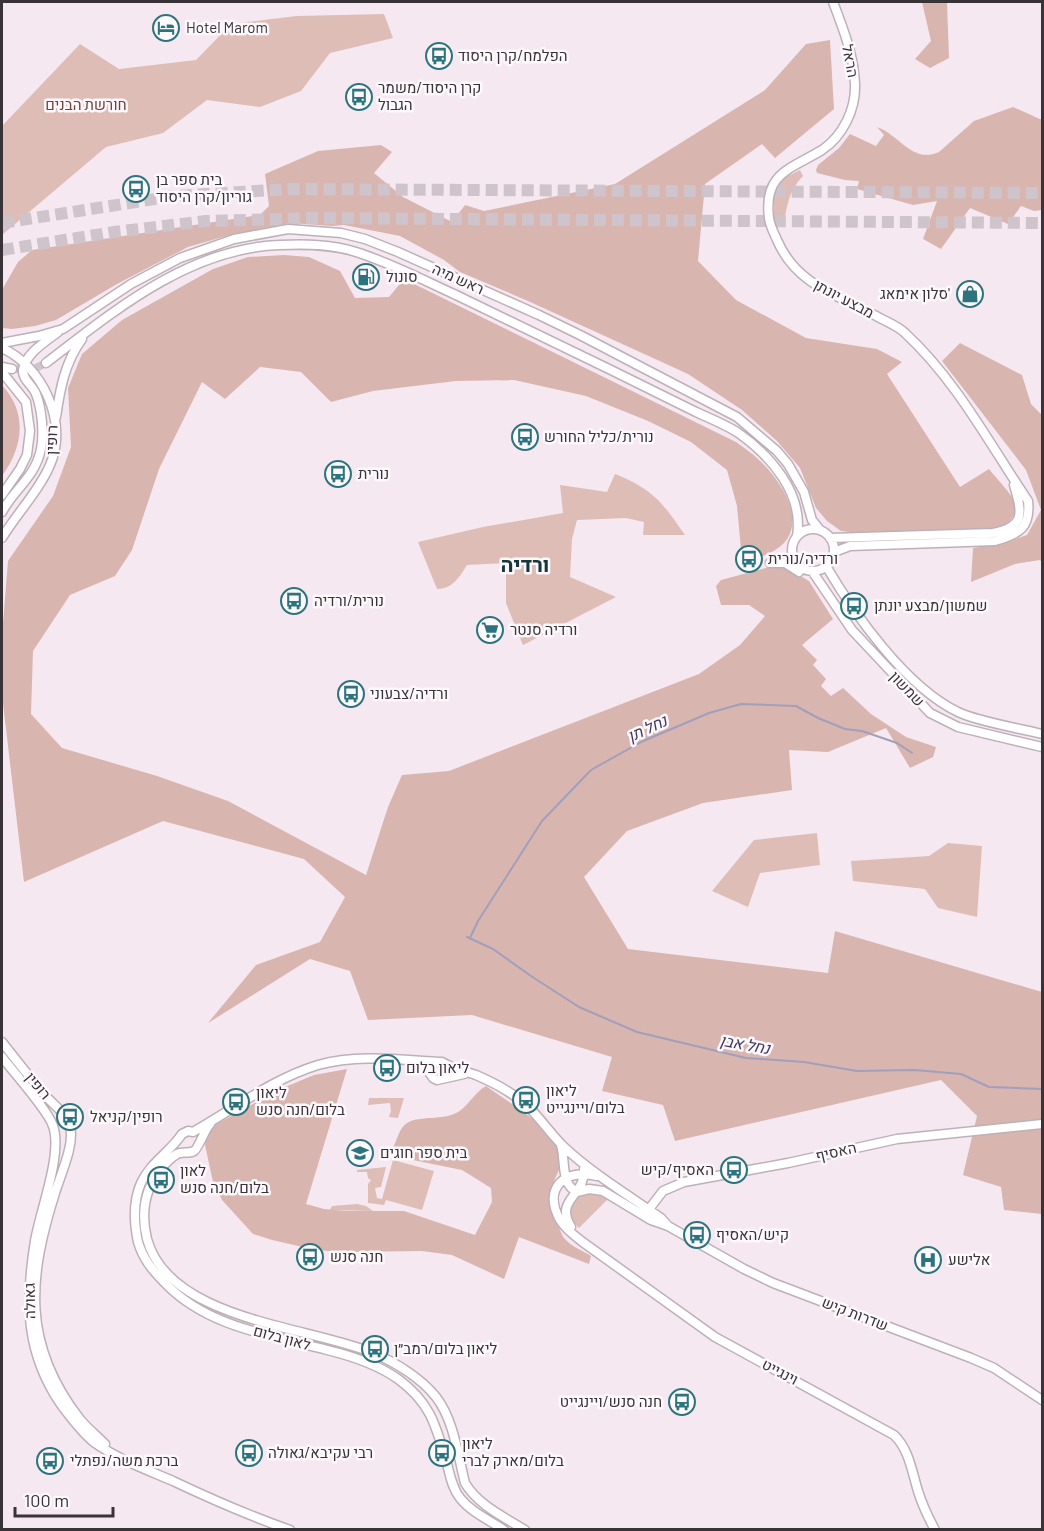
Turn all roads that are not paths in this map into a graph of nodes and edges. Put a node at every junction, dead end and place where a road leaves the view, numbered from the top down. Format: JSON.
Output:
{"nodes":[{"id":1,"x":832,"y":2,"type":"edge"},
{"id":2,"x":847,"y":121,"type":"joint"},
{"id":3,"x":63,"y":328,"type":"junction"},
{"id":4,"x":89,"y":330,"type":"junction"},
{"id":5,"x":2,"y":343,"type":"edge"},
{"id":6,"x":2,"y":348,"type":"edge"},
{"id":7,"x":26,"y":363,"type":"junction"},
{"id":8,"x":46,"y":363,"type":"tunnel mouth"},
{"id":9,"x":2,"y":367,"type":"edge"},
{"id":10,"x":12,"y":369,"type":"tunnel mouth"},
{"id":11,"x":2,"y":372,"type":"edge"},
{"id":12,"x":55,"y":429,"type":"junction"},
{"id":13,"x":1012,"y":476,"type":"junction"},
{"id":14,"x":2,"y":495,"type":"edge"},
{"id":15,"x":2,"y":512,"type":"edge"},
{"id":16,"x":820,"y":530,"type":"junction"},
{"id":17,"x":797,"y":536,"type":"junction"},
{"id":18,"x":2,"y":538,"type":"edge"},
{"id":19,"x":830,"y":538,"type":"junction"},
{"id":20,"x":834,"y":552,"type":"junction"},
{"id":21,"x":770,"y":563,"type":"dead end"},
{"id":22,"x":826,"y":566,"type":"junction"},
{"id":23,"x":813,"y":573,"type":"junction"},
{"id":24,"x":1042,"y":734,"type":"edge"},
{"id":25,"x":1042,"y":747,"type":"edge"},
{"id":26,"x":2,"y":1042,"type":"edge"},
{"id":27,"x":2,"y":1057,"type":"edge"},
{"id":28,"x":414,"y":1061,"type":"junction"},
{"id":29,"x":435,"y":1063,"type":"junction"},
{"id":30,"x":447,"y":1067,"type":"junction"},
{"id":31,"x":430,"y":1072,"type":"junction"},
{"id":32,"x":471,"y":1074,"type":"junction"},
{"id":33,"x":446,"y":1077,"type":"junction"},
{"id":34,"x":212,"y":1121,"type":"junction"},
{"id":35,"x":52,"y":1122,"type":"joint"},
{"id":36,"x":1042,"y":1124,"type":"edge"},
{"id":37,"x":71,"y":1131,"type":"joint"},
{"id":38,"x":193,"y":1132,"type":"junction"},
{"id":39,"x":179,"y":1139,"type":"junction"},
{"id":40,"x":199,"y":1141,"type":"junction"},
{"id":41,"x":561,"y":1145,"type":"junction"},
{"id":42,"x":185,"y":1152,"type":"junction"},
{"id":43,"x":582,"y":1163,"type":"junction"},
{"id":44,"x":585,"y":1174,"type":"junction"},
{"id":45,"x":566,"y":1178,"type":"junction"},
{"id":46,"x":603,"y":1178,"type":"junction"},
{"id":47,"x":578,"y":1192,"type":"junction"},
{"id":48,"x":647,"y":1213,"type":"junction"},
{"id":49,"x":584,"y":1243,"type":"junction"},
{"id":50,"x":1042,"y":1400,"type":"edge"},
{"id":51,"x":114,"y":1453,"type":"junction"},
{"id":52,"x":290,"y":1530,"type":"edge"},
{"id":53,"x":504,"y":1530,"type":"edge"},
{"id":54,"x":525,"y":1530,"type":"edge"},
{"id":55,"x":935,"y":1530,"type":"edge"}],
"edges":[{"from":1,"to":2,"type":"street","name":"הראל"},
{"from":2,"to":13,"type":"street","name":"מבצע יונתן"},
{"from":3,"to":5,"type":"street","name":"ראש מיה"},
{"from":3,"to":7,"type":"street"},
{"from":3,"to":16,"type":"street","name":"ראש מיה"},
{"from":4,"to":8,"type":"street","name":"ראש מיה"},
{"from":4,"to":12,"type":"street"},
{"from":4,"to":17,"type":"street","name":"ראש מיה"},
{"from":6,"to":7,"type":"street","name":"רופין"},
{"from":7,"to":12,"type":"street","name":"רופין"},
{"from":7,"to":15,"type":"street"},
{"from":9,"to":10,"type":"street"},
{"from":11,"to":14,"type":"street","name":"רופין"},
{"from":12,"to":18,"type":"street","name":"רופין"},
{"from":13,"to":19,"type":"street","name":"מבצע יונתן"},
{"from":13,"to":20,"type":"street","name":"מבצע יונתן"},
{"from":16,"to":17,"type":"street"},
{"from":16,"to":19,"type":"street"},
{"from":17,"to":23,"type":"street"},
{"from":19,"to":20,"type":"street"},
{"from":20,"to":22,"type":"street"},
{"from":21,"to":23,"type":"street"},
{"from":22,"to":23,"type":"street"},
{"from":22,"to":24,"type":"street","name":"שמשון"},
{"from":23,"to":25,"type":"street","name":"שמשון"},
{"from":26,"to":37,"type":"street","name":"רופין"},
{"from":27,"to":35,"type":"street","name":"רופין"},
{"from":28,"to":29,"type":"street"},
{"from":28,"to":31,"type":"street"},
{"from":28,"to":34,"type":"street"},
{"from":29,"to":30,"type":"street"},
{"from":29,"to":31,"type":"street"},
{"from":30,"to":32,"type":"street"},
{"from":30,"to":33,"type":"street"},
{"from":31,"to":33,"type":"street"},
{"from":32,"to":33,"type":"street"},
{"from":32,"to":41,"type":"street"},
{"from":34,"to":38,"type":"street"},
{"from":34,"to":40,"type":"street"},
{"from":35,"to":51,"type":"street","name":"גאולה"},
{"from":36,"to":48,"type":"street","name":"האסיף"},
{"from":37,"to":51,"type":"street","name":"גאולה"},
{"from":38,"to":39,"type":"street"},
{"from":38,"to":40,"type":"street"},
{"from":39,"to":42,"type":"street"},
{"from":39,"to":53,"type":"street","name":"לאון בלום"},
{"from":40,"to":42,"type":"street"},
{"from":41,"to":43,"type":"street"},
{"from":41,"to":45,"type":"street"},
{"from":42,"to":54,"type":"street","name":"לאון בלום"},
{"from":43,"to":44,"type":"street"},
{"from":43,"to":46,"type":"street"},
{"from":44,"to":45,"type":"street"},
{"from":44,"to":46,"type":"street"},
{"from":44,"to":47,"type":"street"},
{"from":45,"to":47,"type":"street"},
{"from":45,"to":49,"type":"street","name":"וינגייט"},
{"from":46,"to":48,"type":"street","name":"שדרות קיש"},
{"from":47,"to":48,"type":"street","name":"שדרות קיש"},
{"from":47,"to":49,"type":"street","name":"וינגייט"},
{"from":48,"to":50,"type":"street","name":"שדרות קיש"},
{"from":49,"to":55,"type":"street","name":"וינגייט"},
{"from":51,"to":52,"type":"street","name":"גאולה"}]}
